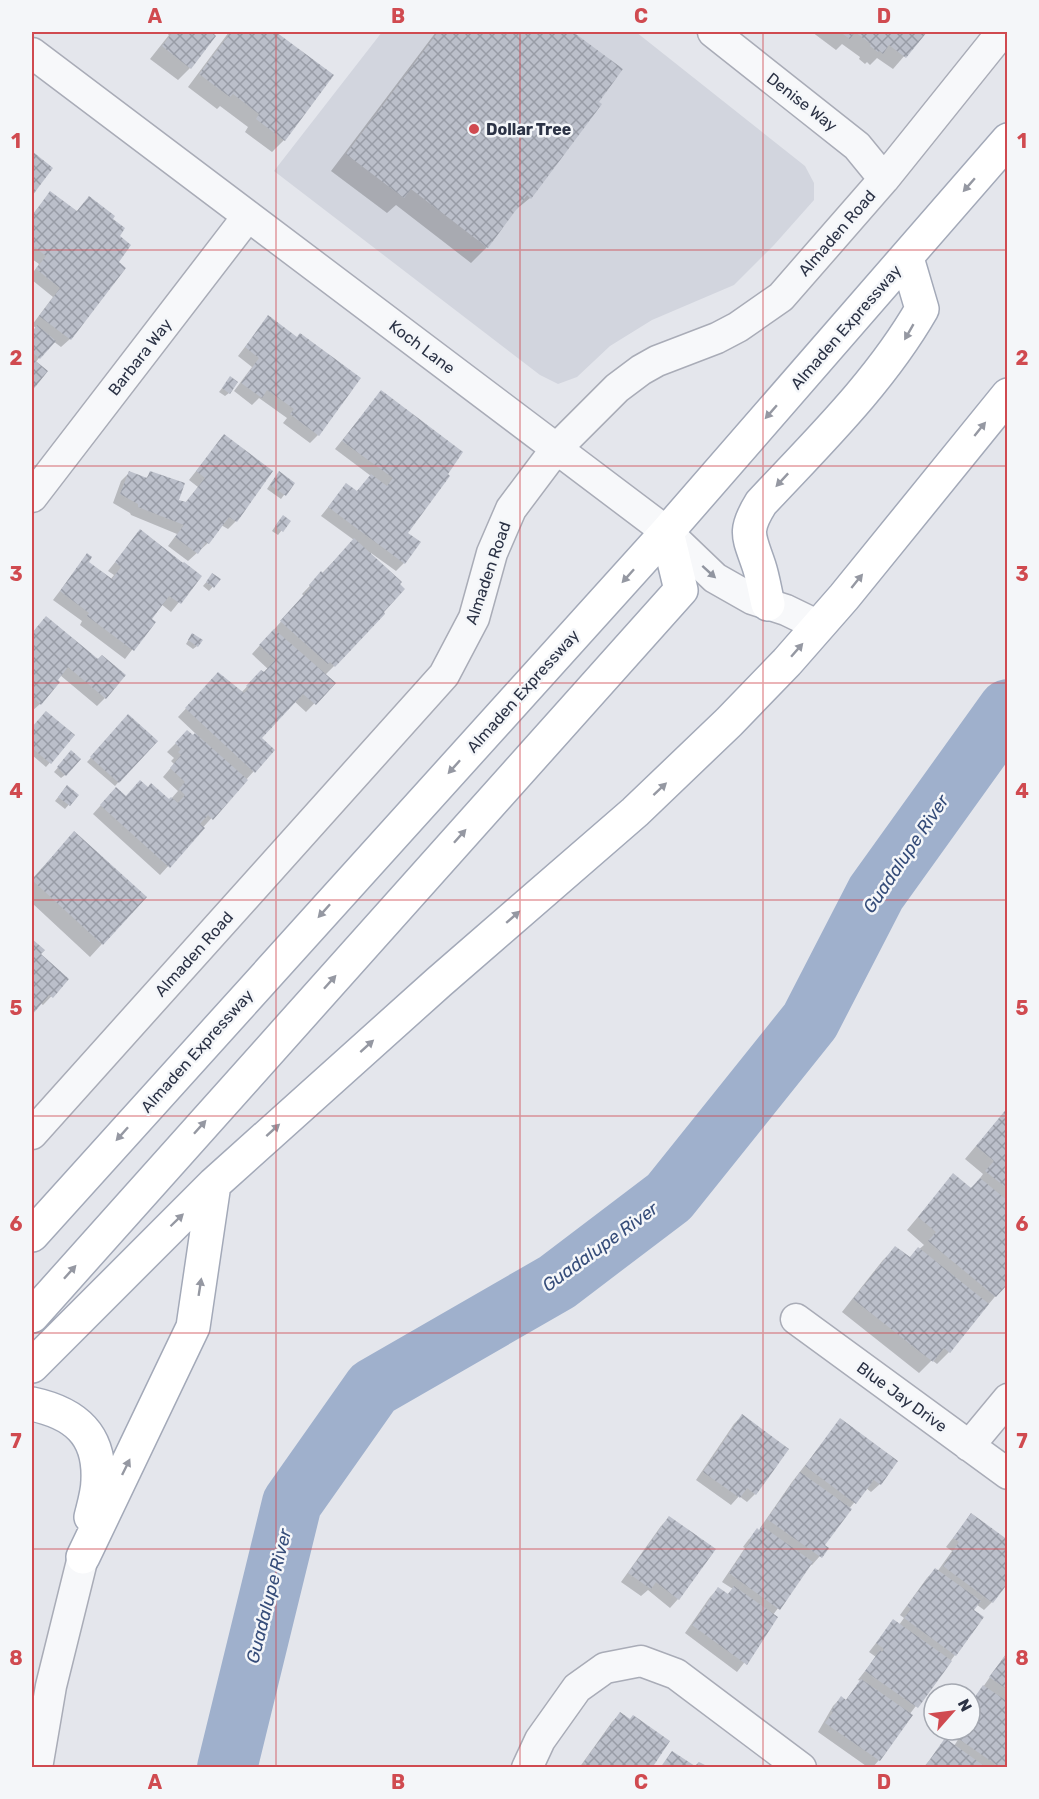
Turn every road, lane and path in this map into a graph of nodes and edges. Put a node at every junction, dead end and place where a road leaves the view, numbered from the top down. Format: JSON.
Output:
{"nodes":[{"id":1,"x":713,"y":32,"type":"edge"},
{"id":2,"x":1002,"y":32,"type":"edge"},
{"id":3,"x":32,"y":53,"type":"edge"},
{"id":4,"x":1008,"y":140,"type":"edge"},
{"id":5,"x":884,"y":179,"type":"junction"},
{"id":6,"x":248,"y":216,"type":"junction"},
{"id":7,"x":907,"y":258,"type":"junction"},
{"id":8,"x":1008,"y":395,"type":"edge"},
{"id":9,"x":556,"y":449,"type":"junction"},
{"id":10,"x":32,"y":497,"type":"edge"},
{"id":11,"x":667,"y":532,"type":"junction"},
{"id":12,"x":768,"y":604,"type":"junction"},
{"id":13,"x":819,"y":626,"type":"junction"},
{"id":14,"x":32,"y":1134,"type":"edge"},
{"id":15,"x":214,"y":1184,"type":"junction"},
{"id":16,"x":32,"y":1234,"type":"edge"},
{"id":17,"x":32,"y":1316,"type":"edge"},
{"id":18,"x":796,"y":1319,"type":"dead end"},
{"id":19,"x":32,"y":1366,"type":"edge"},
{"id":20,"x":1008,"y":1398,"type":"edge"},
{"id":21,"x":32,"y":1404,"type":"edge"},
{"id":22,"x":969,"y":1446,"type":"junction"},
{"id":23,"x":1008,"y":1474,"type":"edge"},
{"id":24,"x":83,"y":1557,"type":"junction"},
{"id":25,"x":37,"y":1767,"type":"edge"},
{"id":26,"x":527,"y":1767,"type":"edge"},
{"id":27,"x":801,"y":1767,"type":"edge"}],
"edges":[{"from":1,"to":5,"type":"street","name":"Denise Way"},
{"from":2,"to":5,"type":"street","name":"Almaden Road"},
{"from":3,"to":6,"type":"street","name":"Koch Lane"},
{"from":4,"to":7,"type":"main road","name":"Almaden Expressway","one_way":true},
{"from":5,"to":9,"type":"street","name":"Almaden Road"},
{"from":6,"to":9,"type":"street","name":"Koch Lane"},
{"from":6,"to":10,"type":"street","name":"Barbara Way"},
{"from":7,"to":11,"type":"main road","name":"Almaden Expressway","one_way":true},
{"from":7,"to":12,"type":"main road","one_way":true},
{"from":13,"to":8,"type":"main road","one_way":true},
{"from":9,"to":11,"type":"street","name":"Koch Lane"},
{"from":9,"to":14,"type":"street","name":"Almaden Road"},
{"from":11,"to":12,"type":"street","name":"Koch Lane","one_way":true},
{"from":11,"to":16,"type":"main road","name":"Almaden Expressway","one_way":true},
{"from":17,"to":11,"type":"main road","one_way":true},
{"from":12,"to":13,"type":"street","name":"Koch Lane"},
{"from":15,"to":13,"type":"main road","one_way":true},
{"from":19,"to":15,"type":"main road","one_way":true},
{"from":24,"to":15,"type":"main road","one_way":true},
{"from":18,"to":22,"type":"street","name":"Blue Jay Drive"},
{"from":20,"to":22,"type":"street"},
{"from":21,"to":24,"type":"main road"},
{"from":22,"to":23,"type":"street","name":"Blue Jay Drive"},
{"from":24,"to":25,"type":"street"},
{"from":26,"to":27,"type":"street"}]}
